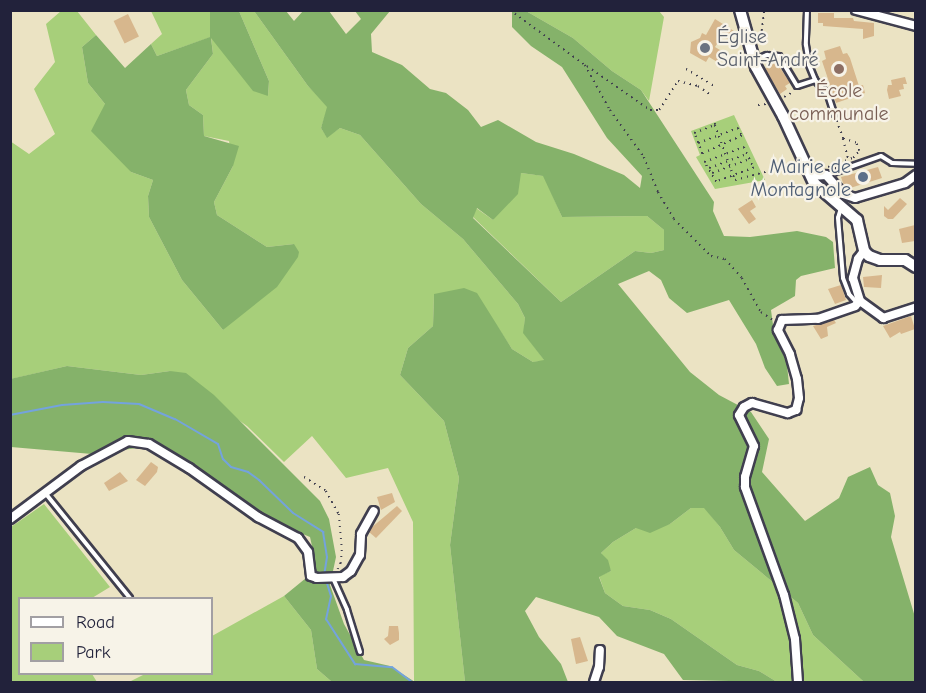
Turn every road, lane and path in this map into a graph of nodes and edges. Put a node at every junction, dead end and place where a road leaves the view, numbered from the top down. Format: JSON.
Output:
{"nodes":[{"id":1,"x":510,"y":10,"type":"edge"},
{"id":2,"x":740,"y":10,"type":"edge"},
{"id":3,"x":764,"y":10,"type":"edge"},
{"id":4,"x":807,"y":10,"type":"edge"},
{"id":5,"x":856,"y":10,"type":"edge"},
{"id":6,"x":915,"y":26,"type":"edge"},
{"id":7,"x":753,"y":60,"type":"junction"},
{"id":8,"x":585,"y":64,"type":"junction"},
{"id":9,"x":686,"y":69,"type":"dead end"},
{"id":10,"x":815,"y":80,"type":"junction"},
{"id":11,"x":716,"y":87,"type":"dead end"},
{"id":12,"x":792,"y":93,"type":"dead end"},
{"id":13,"x":711,"y":95,"type":"dead end"},
{"id":14,"x":781,"y":98,"type":"dead end"},
{"id":15,"x":834,"y":114,"type":"joint"},
{"id":16,"x":719,"y":136,"type":"junction"},
{"id":17,"x":843,"y":139,"type":"junction"},
{"id":18,"x":698,"y":144,"type":"junction"},
{"id":19,"x":723,"y":146,"type":"junction"},
{"id":20,"x":726,"y":154,"type":"junction"},
{"id":21,"x":747,"y":154,"type":"junction"},
{"id":22,"x":847,"y":154,"type":"dead end"},
{"id":23,"x":750,"y":159,"type":"junction"},
{"id":24,"x":728,"y":161,"type":"junction"},
{"id":25,"x":915,"y":164,"type":"edge"},
{"id":26,"x":730,"y":167,"type":"junction"},
{"id":27,"x":754,"y":168,"type":"junction"},
{"id":28,"x":708,"y":169,"type":"junction"},
{"id":29,"x":773,"y":170,"type":"dead end"},
{"id":30,"x":711,"y":174,"type":"junction"},
{"id":31,"x":733,"y":175,"type":"junction"},
{"id":32,"x":818,"y":175,"type":"junction"},
{"id":33,"x":758,"y":176,"type":"junction"},
{"id":34,"x":915,"y":176,"type":"edge"},
{"id":35,"x":841,"y":208,"type":"junction"},
{"id":36,"x":864,"y":251,"type":"junction"},
{"id":37,"x":915,"y":267,"type":"edge"},
{"id":38,"x":859,"y":302,"type":"junction"},
{"id":39,"x":915,"y":307,"type":"edge"},
{"id":40,"x":779,"y":324,"type":"junction"},
{"id":41,"x":304,"y":477,"type":"dead end"},
{"id":42,"x":45,"y":494,"type":"junction"},
{"id":43,"x":374,"y":511,"type":"dead end"},
{"id":44,"x":10,"y":519,"type":"edge"},
{"id":45,"x":331,"y":578,"type":"junction"},
{"id":46,"x":129,"y":597,"type":"edge"},
{"id":47,"x":600,"y":650,"type":"dead end"},
{"id":48,"x":360,"y":652,"type":"dead end"},
{"id":49,"x":594,"y":682,"type":"edge"},
{"id":50,"x":798,"y":682,"type":"edge"}],
"edges":[{"from":1,"to":8,"type":"path"},
{"from":2,"to":7,"type":"street"},
{"from":3,"to":7,"type":"path"},
{"from":4,"to":10,"type":"lane"},
{"from":5,"to":6,"type":"street"},
{"from":7,"to":10,"type":"lane"},
{"from":7,"to":32,"type":"street"},
{"from":8,"to":13,"type":"path"},
{"from":8,"to":40,"type":"path"},
{"from":9,"to":11,"type":"path"},
{"from":10,"to":15,"type":"lane"},
{"from":12,"to":14,"type":"path"},
{"from":15,"to":17,"type":"path"},
{"from":16,"to":18,"type":"path"},
{"from":16,"to":18,"type":"path"},
{"from":16,"to":19,"type":"path"},
{"from":16,"to":19,"type":"path"},
{"from":17,"to":22,"type":"path"},
{"from":17,"to":32,"type":"path"},
{"from":18,"to":19,"type":"path"},
{"from":19,"to":20,"type":"path"},
{"from":20,"to":21,"type":"path"},
{"from":20,"to":24,"type":"path"},
{"from":20,"to":28,"type":"path"},
{"from":21,"to":23,"type":"path"},
{"from":21,"to":24,"type":"path"},
{"from":23,"to":26,"type":"path"},
{"from":23,"to":27,"type":"path"},
{"from":24,"to":26,"type":"path"},
{"from":24,"to":28,"type":"path"},
{"from":25,"to":32,"type":"lane"},
{"from":26,"to":30,"type":"path"},
{"from":26,"to":31,"type":"path"},
{"from":27,"to":31,"type":"path"},
{"from":27,"to":33,"type":"path"},
{"from":28,"to":30,"type":"path"},
{"from":29,"to":33,"type":"path"},
{"from":30,"to":31,"type":"path"},
{"from":31,"to":33,"type":"path"},
{"from":32,"to":34,"type":"street"},
{"from":32,"to":35,"type":"street"},
{"from":35,"to":36,"type":"street"},
{"from":35,"to":38,"type":"lane"},
{"from":36,"to":37,"type":"street"},
{"from":36,"to":38,"type":"street"},
{"from":38,"to":39,"type":"street"},
{"from":38,"to":40,"type":"street"},
{"from":40,"to":50,"type":"street"},
{"from":41,"to":45,"type":"path"},
{"from":42,"to":44,"type":"street"},
{"from":42,"to":45,"type":"street"},
{"from":42,"to":46,"type":"lane"},
{"from":43,"to":45,"type":"street"},
{"from":45,"to":48,"type":"lane"},
{"from":47,"to":49,"type":"street"}]}
